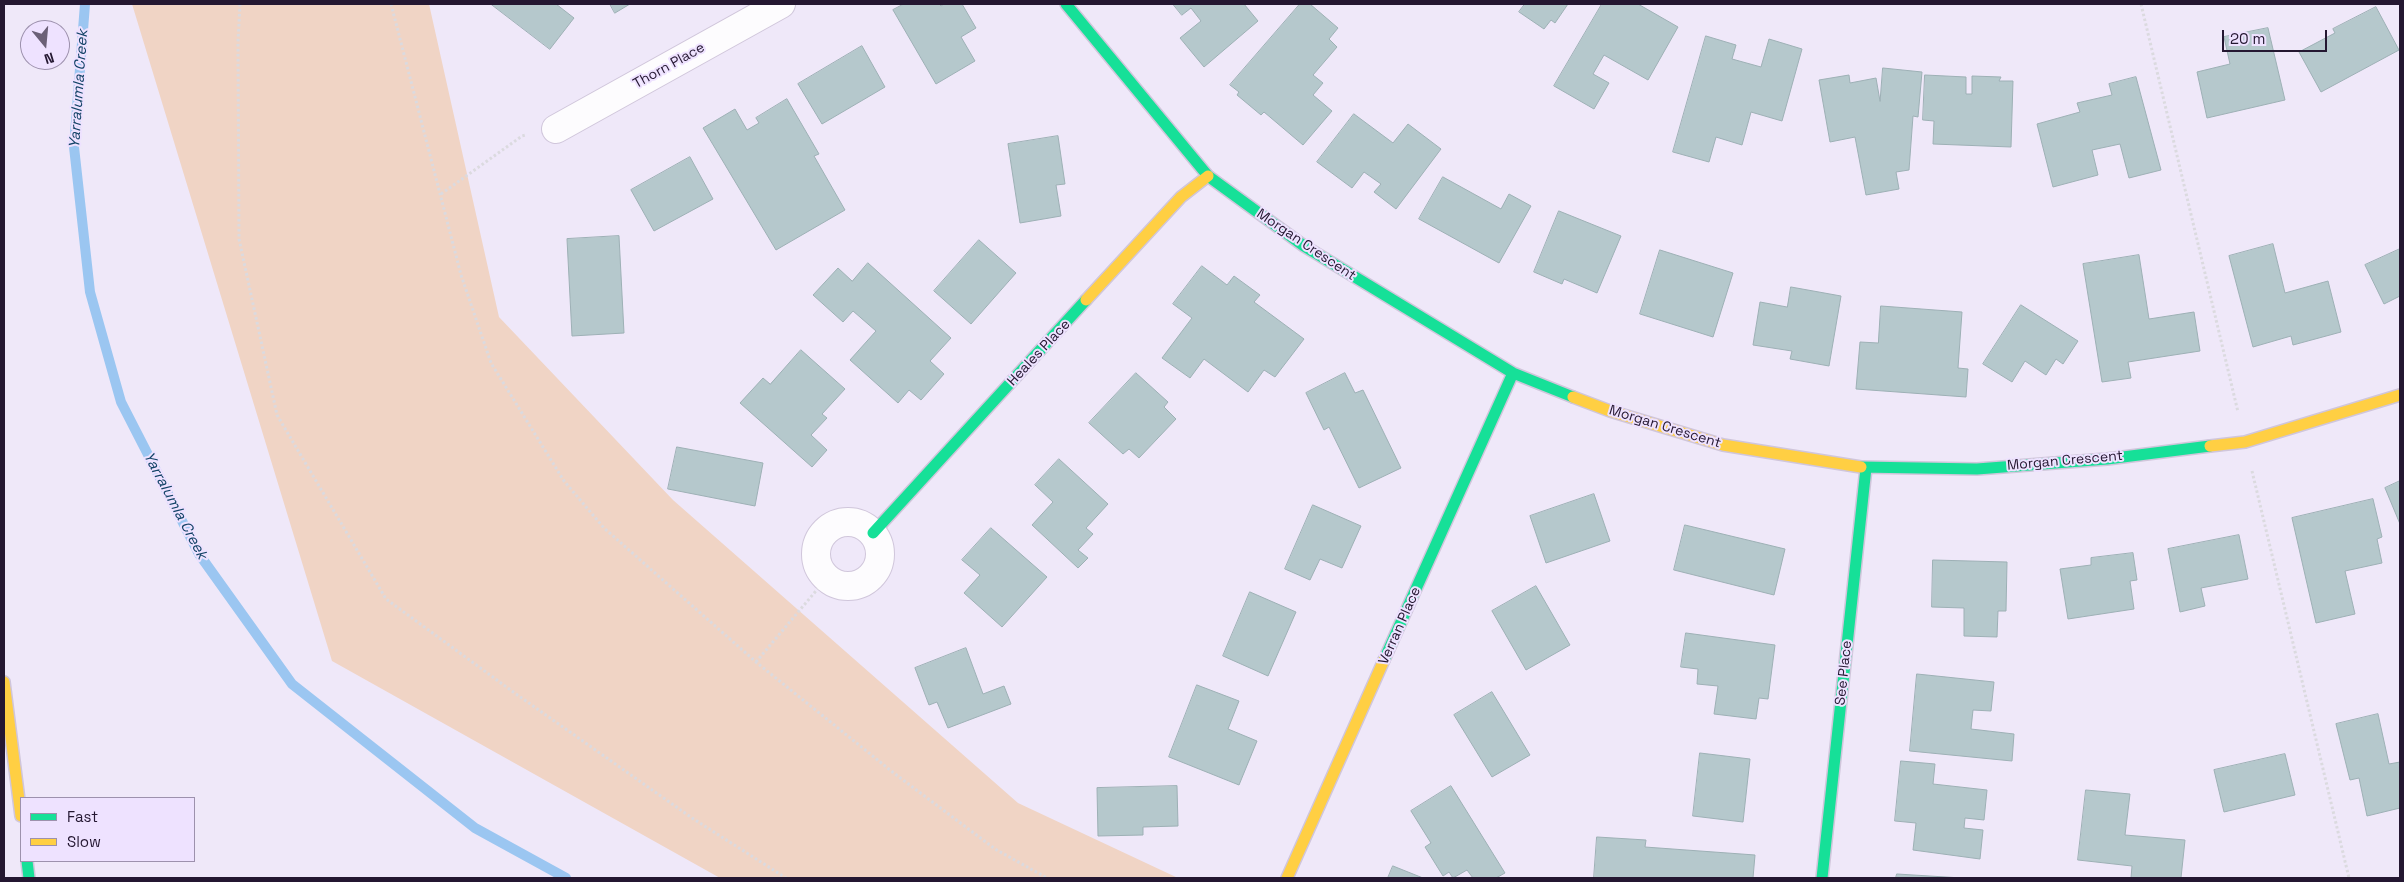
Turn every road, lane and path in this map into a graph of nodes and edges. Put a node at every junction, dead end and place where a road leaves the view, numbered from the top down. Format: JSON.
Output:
{"nodes":[{"id":1,"x":240,"y":4,"type":"edge"},
{"id":2,"x":391,"y":4,"type":"edge"},
{"id":3,"x":781,"y":4,"type":"edge"},
{"id":4,"x":1066,"y":4,"type":"edge"},
{"id":5,"x":556,"y":129,"type":"joint"},
{"id":6,"x":1208,"y":176,"type":"junction"},
{"id":7,"x":441,"y":194,"type":"junction"},
{"id":8,"x":1513,"y":373,"type":"junction"},
{"id":9,"x":2400,"y":394,"type":"edge"},
{"id":10,"x":1866,"y":468,"type":"junction"},
{"id":11,"x":873,"y":533,"type":"junction"},
{"id":12,"x":826,"y":579,"type":"junction"},
{"id":13,"x":756,"y":662,"type":"junction"},
{"id":14,"x":4,"y":682,"type":"edge"},
{"id":15,"x":20,"y":808,"type":"edge"},
{"id":16,"x":27,"y":862,"type":"edge"},
{"id":17,"x":29,"y":878,"type":"edge"},
{"id":18,"x":786,"y":878,"type":"edge"},
{"id":19,"x":1047,"y":878,"type":"edge"},
{"id":20,"x":1287,"y":878,"type":"edge"},
{"id":21,"x":1822,"y":878,"type":"edge"}],
"edges":[{"from":1,"to":18,"type":"path"},
{"from":2,"to":7,"type":"path"},
{"from":3,"to":5,"type":"street","name":"Thorn Place"},
{"from":4,"to":6,"type":"main road","name":"Morgan Crescent"},
{"from":5,"to":7,"type":"path"},
{"from":6,"to":8,"type":"main road","name":"Morgan Crescent"},
{"from":6,"to":11,"type":"main road","name":"Heales Place"},
{"from":7,"to":13,"type":"path"},
{"from":8,"to":10,"type":"main road","name":"Morgan Crescent"},
{"from":8,"to":20,"type":"main road","name":"Verran Place"},
{"from":9,"to":10,"type":"main road","name":"Morgan Crescent"},
{"from":10,"to":21,"type":"main road","name":"See Place"},
{"from":11,"to":12,"type":"street"},
{"from":11,"to":12,"type":"street"},
{"from":12,"to":13,"type":"path"},
{"from":13,"to":19,"type":"path"},
{"from":14,"to":15,"type":"main road"},
{"from":16,"to":17,"type":"main road"}]}
